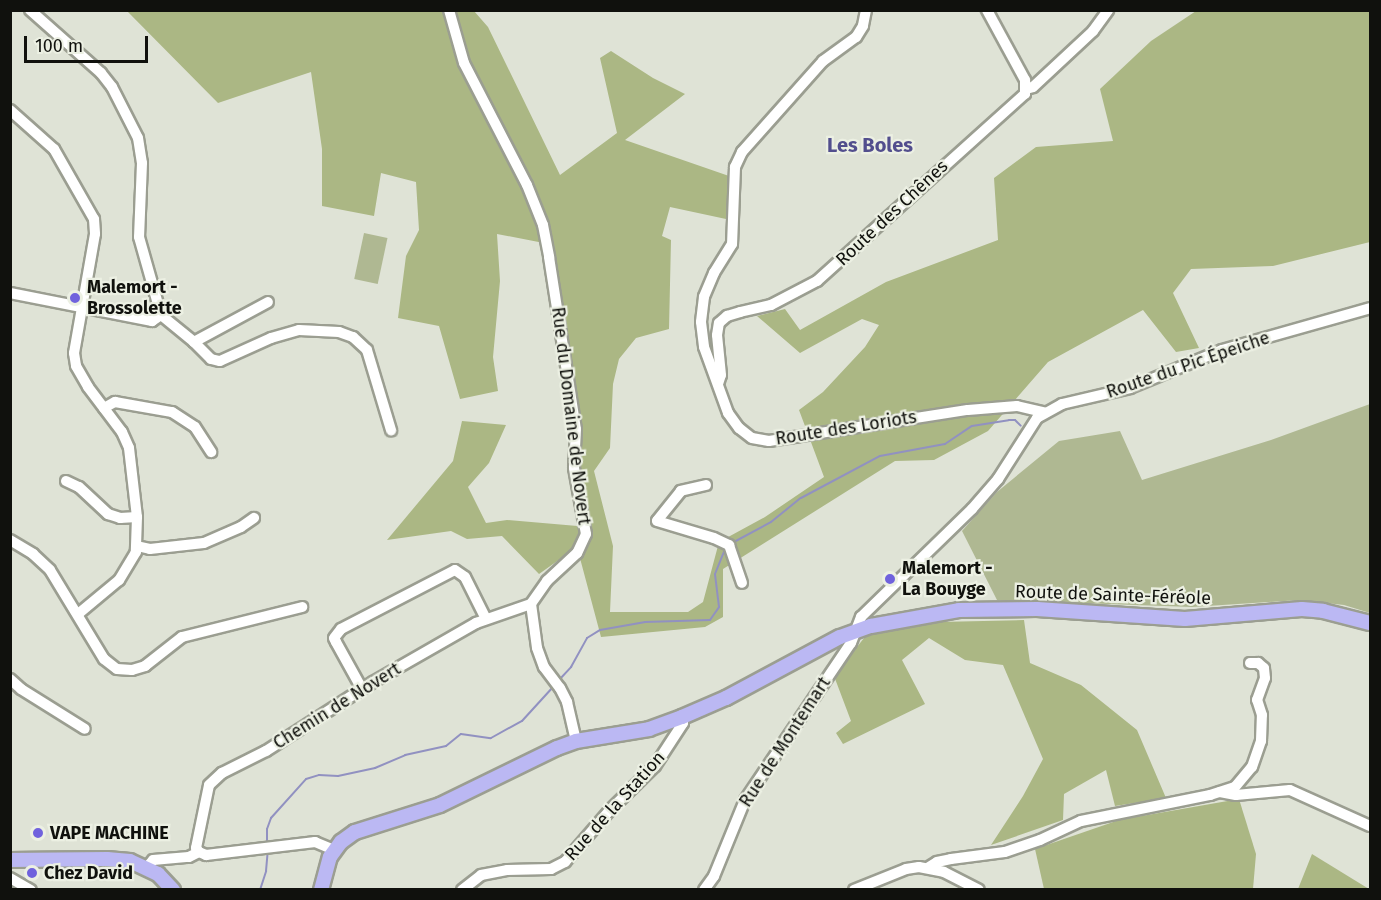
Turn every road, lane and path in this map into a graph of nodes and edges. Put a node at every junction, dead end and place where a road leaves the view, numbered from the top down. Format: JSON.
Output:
{"nodes":[{"id":1,"x":30,"y":10,"type":"edge"},
{"id":2,"x":449,"y":10,"type":"edge"},
{"id":3,"x":866,"y":10,"type":"edge"},
{"id":4,"x":987,"y":10,"type":"edge"},
{"id":5,"x":1108,"y":10,"type":"edge"},
{"id":6,"x":1026,"y":89,"type":"junction"},
{"id":7,"x":10,"y":110,"type":"edge"},
{"id":8,"x":10,"y":293,"type":"edge"},
{"id":9,"x":268,"y":302,"type":"dead end"},
{"id":10,"x":82,"y":306,"type":"junction"},
{"id":11,"x":1371,"y":308,"type":"edge"},
{"id":12,"x":161,"y":315,"type":"junction"},
{"id":13,"x":194,"y":342,"type":"junction"},
{"id":14,"x":717,"y":384,"type":"junction"},
{"id":15,"x":104,"y":408,"type":"junction"},
{"id":16,"x":1044,"y":412,"type":"junction"},
{"id":17,"x":391,"y":429,"type":"dead end"},
{"id":18,"x":210,"y":452,"type":"dead end"},
{"id":19,"x":66,"y":481,"type":"dead end"},
{"id":20,"x":706,"y":485,"type":"dead end"},
{"id":21,"x":138,"y":517,"type":"junction"},
{"id":22,"x":254,"y":518,"type":"dead end"},
{"id":23,"x":10,"y":540,"type":"edge"},
{"id":24,"x":137,"y":546,"type":"junction"},
{"id":25,"x":742,"y":583,"type":"dead end"},
{"id":26,"x":531,"y":604,"type":"junction"},
{"id":27,"x":302,"y":607,"type":"dead end"},
{"id":28,"x":78,"y":614,"type":"junction"},
{"id":29,"x":486,"y":619,"type":"junction"},
{"id":30,"x":1371,"y":623,"type":"edge"},
{"id":31,"x":855,"y":631,"type":"junction"},
{"id":32,"x":1250,"y":663,"type":"dead end"},
{"id":33,"x":10,"y":679,"type":"edge"},
{"id":34,"x":362,"y":689,"type":"junction"},
{"id":35,"x":682,"y":717,"type":"junction"},
{"id":36,"x":85,"y":729,"type":"dead end"},
{"id":37,"x":576,"y":741,"type":"junction"},
{"id":38,"x":1220,"y":792,"type":"junction"},
{"id":39,"x":1371,"y":826,"type":"edge"},
{"id":40,"x":334,"y":850,"type":"junction"},
{"id":41,"x":199,"y":852,"type":"junction"},
{"id":42,"x":10,"y":860,"type":"edge"},
{"id":43,"x":116,"y":860,"type":"junction"},
{"id":44,"x":10,"y":865,"type":"edge"},
{"id":45,"x":147,"y":867,"type":"junction"},
{"id":46,"x":929,"y":867,"type":"junction"},
{"id":47,"x":10,"y":878,"type":"edge"},
{"id":48,"x":31,"y":890,"type":"edge"},
{"id":49,"x":173,"y":890,"type":"edge"},
{"id":50,"x":321,"y":890,"type":"edge"},
{"id":51,"x":462,"y":890,"type":"edge"},
{"id":52,"x":704,"y":890,"type":"edge"},
{"id":53,"x":854,"y":890,"type":"edge"},
{"id":54,"x":979,"y":890,"type":"edge"}],
"edges":[{"from":1,"to":12,"type":"street"},
{"from":2,"to":26,"type":"street","name":"Rue du Domaine de Novert"},
{"from":3,"to":14,"type":"street","name":"Route des Loriots"},
{"from":4,"to":6,"type":"street"},
{"from":5,"to":6,"type":"street"},
{"from":6,"to":14,"type":"street","name":"Route des Chênes"},
{"from":7,"to":10,"type":"street"},
{"from":8,"to":10,"type":"street"},
{"from":9,"to":13,"type":"street"},
{"from":10,"to":12,"type":"street"},
{"from":10,"to":15,"type":"street"},
{"from":11,"to":16,"type":"street","name":"Route du Pic Épeiche"},
{"from":12,"to":13,"type":"street"},
{"from":13,"to":17,"type":"street"},
{"from":14,"to":16,"type":"street","name":"Route des Loriots"},
{"from":15,"to":18,"type":"street"},
{"from":15,"to":21,"type":"street"},
{"from":16,"to":31,"type":"street"},
{"from":19,"to":21,"type":"street"},
{"from":20,"to":25,"type":"street"},
{"from":21,"to":24,"type":"street"},
{"from":22,"to":24,"type":"street"},
{"from":23,"to":28,"type":"street"},
{"from":24,"to":28,"type":"street"},
{"from":26,"to":29,"type":"street","name":"Chemin de Novert"},
{"from":26,"to":37,"type":"street"},
{"from":27,"to":28,"type":"street"},
{"from":29,"to":34,"type":"street","name":"Chemin de Novert"},
{"from":29,"to":34,"type":"street"},
{"from":30,"to":31,"type":"main road","name":"Route de Sainte-Féréole"},
{"from":31,"to":35,"type":"main road","name":"Route de Sainte-Féréole"},
{"from":31,"to":52,"type":"street","name":"Rue de Montemart"},
{"from":32,"to":38,"type":"street"},
{"from":33,"to":36,"type":"street"},
{"from":34,"to":41,"type":"street","name":"Chemin de Novert"},
{"from":35,"to":37,"type":"main road","name":"Route de Sainte-Féréole"},
{"from":35,"to":51,"type":"street","name":"Rue de la Station"},
{"from":37,"to":40,"type":"main road","name":"Route de Sainte-Féréole"},
{"from":38,"to":39,"type":"street"},
{"from":38,"to":46,"type":"street"},
{"from":40,"to":41,"type":"street"},
{"from":40,"to":50,"type":"main road"},
{"from":41,"to":45,"type":"street"},
{"from":42,"to":43,"type":"main road"},
{"from":43,"to":44,"type":"main road"},
{"from":43,"to":45,"type":"main road"},
{"from":45,"to":49,"type":"main road"},
{"from":46,"to":53,"type":"street"},
{"from":46,"to":54,"type":"street"},
{"from":47,"to":48,"type":"street"}]}
